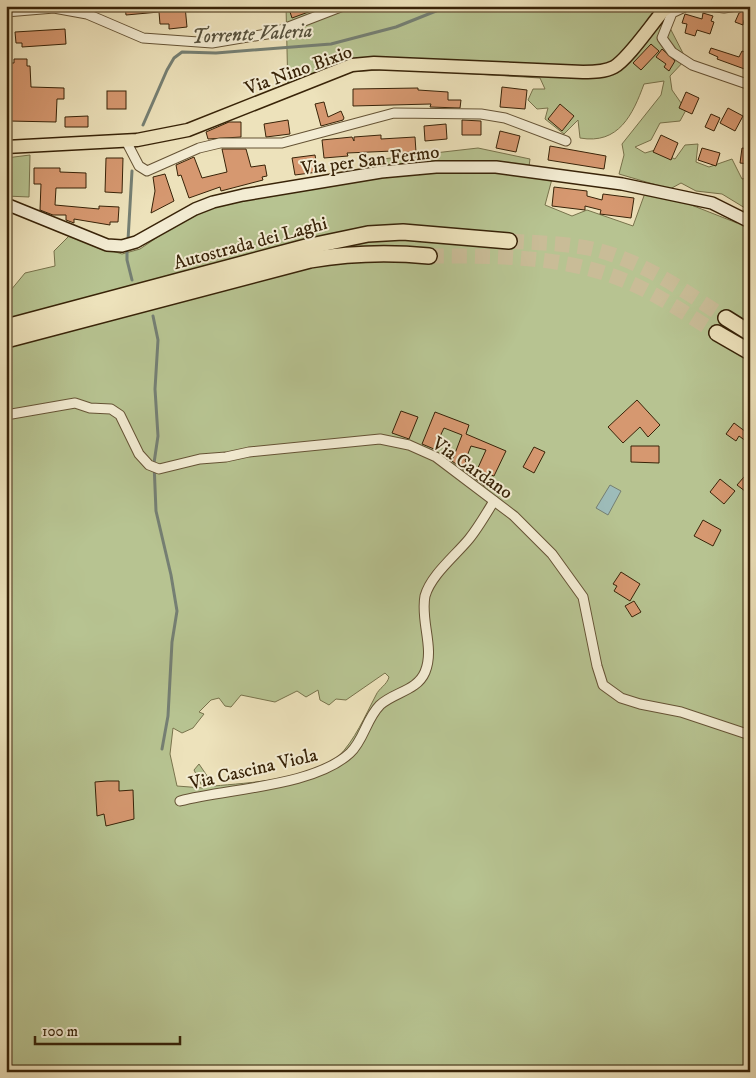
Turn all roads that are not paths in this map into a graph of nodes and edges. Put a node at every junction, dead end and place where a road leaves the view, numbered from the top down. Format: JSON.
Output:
{"nodes":[{"id":1,"x":344,"y":6,"type":"edge"},
{"id":2,"x":670,"y":6,"type":"edge"},
{"id":3,"x":687,"y":6,"type":"edge"},
{"id":4,"x":708,"y":6,"type":"edge"},
{"id":5,"x":737,"y":6,"type":"edge"},
{"id":6,"x":6,"y":12,"type":"edge"},
{"id":7,"x":750,"y":85,"type":"edge"},
{"id":8,"x":126,"y":141,"type":"junction"},
{"id":9,"x":566,"y":141,"type":"dead end"},
{"id":10,"x":6,"y":147,"type":"edge"},
{"id":11,"x":6,"y":204,"type":"edge"},
{"id":12,"x":750,"y":222,"type":"edge"},
{"id":13,"x":509,"y":242,"type":"tunnel mouth"},
{"id":14,"x":308,"y":254,"type":"junction"},
{"id":15,"x":429,"y":256,"type":"tunnel mouth"},
{"id":16,"x":726,"y":318,"type":"tunnel mouth"},
{"id":17,"x":6,"y":327,"type":"edge"},
{"id":18,"x":717,"y":332,"type":"tunnel mouth"},
{"id":19,"x":750,"y":333,"type":"edge"},
{"id":20,"x":6,"y":340,"type":"edge"},
{"id":21,"x":750,"y":352,"type":"edge"},
{"id":22,"x":6,"y":415,"type":"edge"},
{"id":23,"x":494,"y":501,"type":"junction"},
{"id":24,"x":750,"y":735,"type":"edge"},
{"id":25,"x":180,"y":801,"type":"dead end"}],
"edges":[{"from":1,"to":6,"type":"street"},
{"from":2,"to":8,"type":"main road","name":"Via Nino Bixio"},
{"from":3,"to":7,"type":"street"},
{"from":4,"to":5,"type":"street"},
{"from":8,"to":9,"type":"street"},
{"from":8,"to":10,"type":"main road","name":"Via Nino Bixio"},
{"from":11,"to":12,"type":"main road","name":"Via per San Fermo"},
{"from":13,"to":14,"type":"highway","name":"Autostrada dei Laghi"},
{"from":14,"to":15,"type":"highway","name":"Autostrada dei Laghi"},
{"from":14,"to":17,"type":"highway","name":"Autostrada dei Laghi"},
{"from":14,"to":20,"type":"highway","name":"Autostrada dei Laghi"},
{"from":16,"to":19,"type":"highway"},
{"from":18,"to":21,"type":"highway"},
{"from":22,"to":23,"type":"street","name":"Via Cardano"},
{"from":23,"to":24,"type":"street","name":"Via Cardano"},
{"from":23,"to":25,"type":"street","name":"Via Cascina Viola"}]}
